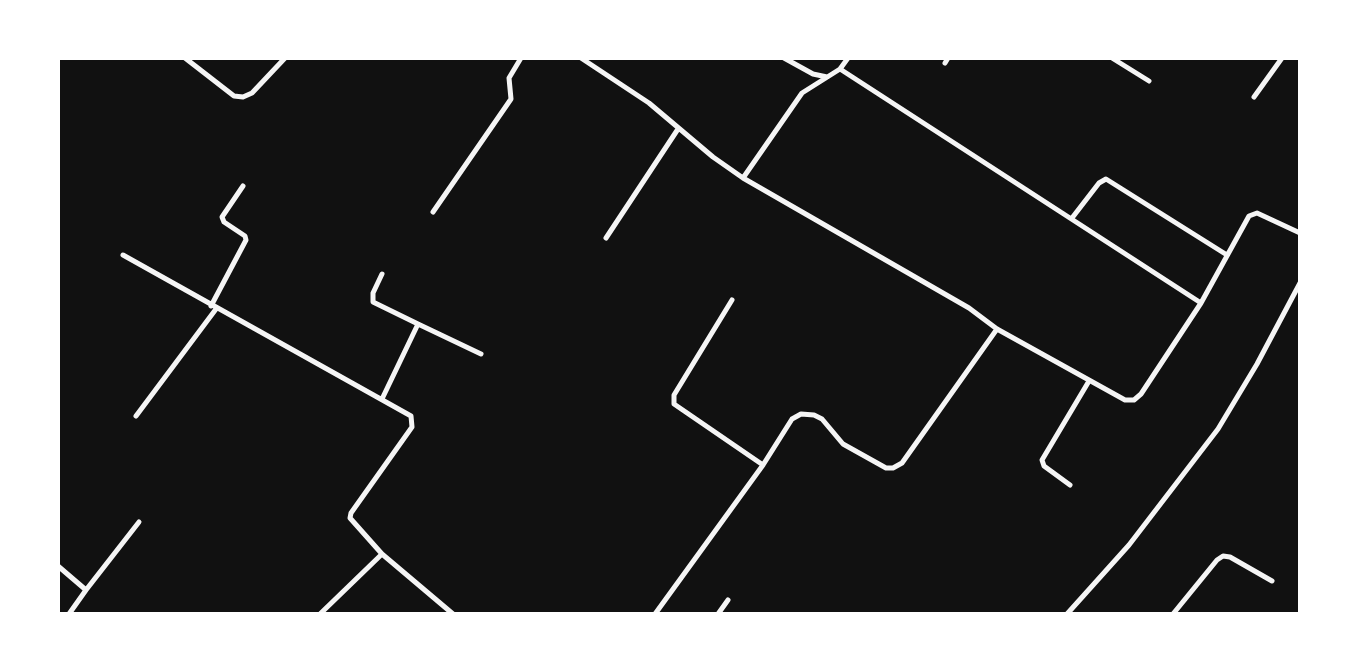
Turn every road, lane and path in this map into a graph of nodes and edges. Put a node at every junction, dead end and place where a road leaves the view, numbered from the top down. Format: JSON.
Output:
{"nodes":[{"id":1,"x":185,"y":58,"type":"edge"},
{"id":2,"x":285,"y":58,"type":"edge"},
{"id":3,"x":521,"y":58,"type":"edge"},
{"id":4,"x":581,"y":58,"type":"edge"},
{"id":5,"x":784,"y":58,"type":"edge"},
{"id":6,"x":848,"y":58,"type":"edge"},
{"id":7,"x":1112,"y":58,"type":"edge"},
{"id":8,"x":1282,"y":58,"type":"edge"},
{"id":9,"x":840,"y":69,"type":"junction"},
{"id":10,"x":829,"y":77,"type":"junction"},
{"id":11,"x":1149,"y":81,"type":"dead end"},
{"id":12,"x":1254,"y":97,"type":"dead end"},
{"id":13,"x":678,"y":129,"type":"junction"},
{"id":14,"x":743,"y":178,"type":"junction"},
{"id":15,"x":243,"y":186,"type":"dead end"},
{"id":16,"x":433,"y":212,"type":"dead end"},
{"id":17,"x":1072,"y":218,"type":"junction"},
{"id":18,"x":1299,"y":233,"type":"edge"},
{"id":19,"x":606,"y":238,"type":"dead end"},
{"id":20,"x":123,"y":255,"type":"dead end"},
{"id":21,"x":1227,"y":255,"type":"junction"},
{"id":22,"x":382,"y":274,"type":"dead end"},
{"id":23,"x":1299,"y":283,"type":"edge"},
{"id":24,"x":732,"y":300,"type":"dead end"},
{"id":25,"x":1200,"y":303,"type":"junction"},
{"id":26,"x":214,"y":308,"type":"junction"},
{"id":27,"x":418,"y":324,"type":"junction"},
{"id":28,"x":997,"y":329,"type":"junction"},
{"id":29,"x":481,"y":354,"type":"dead end"},
{"id":30,"x":1089,"y":381,"type":"junction"},
{"id":31,"x":382,"y":399,"type":"junction"},
{"id":32,"x":136,"y":416,"type":"dead end"},
{"id":33,"x":763,"y":465,"type":"junction"},
{"id":34,"x":1070,"y":485,"type":"dead end"},
{"id":35,"x":139,"y":522,"type":"dead end"},
{"id":36,"x":382,"y":554,"type":"junction"},
{"id":37,"x":58,"y":566,"type":"edge"},
{"id":38,"x":1272,"y":581,"type":"dead end"},
{"id":39,"x":86,"y":590,"type":"junction"},
{"id":40,"x":728,"y":600,"type":"dead end"},
{"id":41,"x":69,"y":614,"type":"edge"},
{"id":42,"x":320,"y":614,"type":"edge"},
{"id":43,"x":453,"y":614,"type":"edge"},
{"id":44,"x":655,"y":614,"type":"edge"},
{"id":45,"x":718,"y":614,"type":"edge"},
{"id":46,"x":1067,"y":614,"type":"edge"},
{"id":47,"x":1173,"y":614,"type":"edge"}],
"edges":[{"from":1,"to":2,"type":"street"},
{"from":3,"to":16,"type":"street"},
{"from":4,"to":13,"type":"street"},
{"from":5,"to":10,"type":"street"},
{"from":6,"to":9,"type":"street"},
{"from":7,"to":11,"type":"street"},
{"from":8,"to":12,"type":"street"},
{"from":9,"to":10,"type":"street"},
{"from":9,"to":17,"type":"street"},
{"from":10,"to":14,"type":"street"},
{"from":13,"to":14,"type":"street"},
{"from":13,"to":19,"type":"street"},
{"from":14,"to":28,"type":"street"},
{"from":15,"to":26,"type":"street"},
{"from":17,"to":21,"type":"street"},
{"from":17,"to":25,"type":"street"},
{"from":18,"to":21,"type":"street"},
{"from":20,"to":26,"type":"street"},
{"from":21,"to":25,"type":"street"},
{"from":22,"to":27,"type":"street"},
{"from":23,"to":46,"type":"street"},
{"from":24,"to":33,"type":"street"},
{"from":25,"to":30,"type":"street"},
{"from":26,"to":31,"type":"street"},
{"from":26,"to":32,"type":"street"},
{"from":27,"to":29,"type":"street"},
{"from":27,"to":31,"type":"street"},
{"from":28,"to":30,"type":"street"},
{"from":28,"to":33,"type":"street"},
{"from":30,"to":34,"type":"street"},
{"from":31,"to":36,"type":"street"},
{"from":33,"to":44,"type":"street"},
{"from":35,"to":39,"type":"street"},
{"from":36,"to":42,"type":"street"},
{"from":36,"to":43,"type":"street"},
{"from":37,"to":39,"type":"street"},
{"from":38,"to":47,"type":"street"},
{"from":39,"to":41,"type":"street"},
{"from":40,"to":45,"type":"street"}]}
